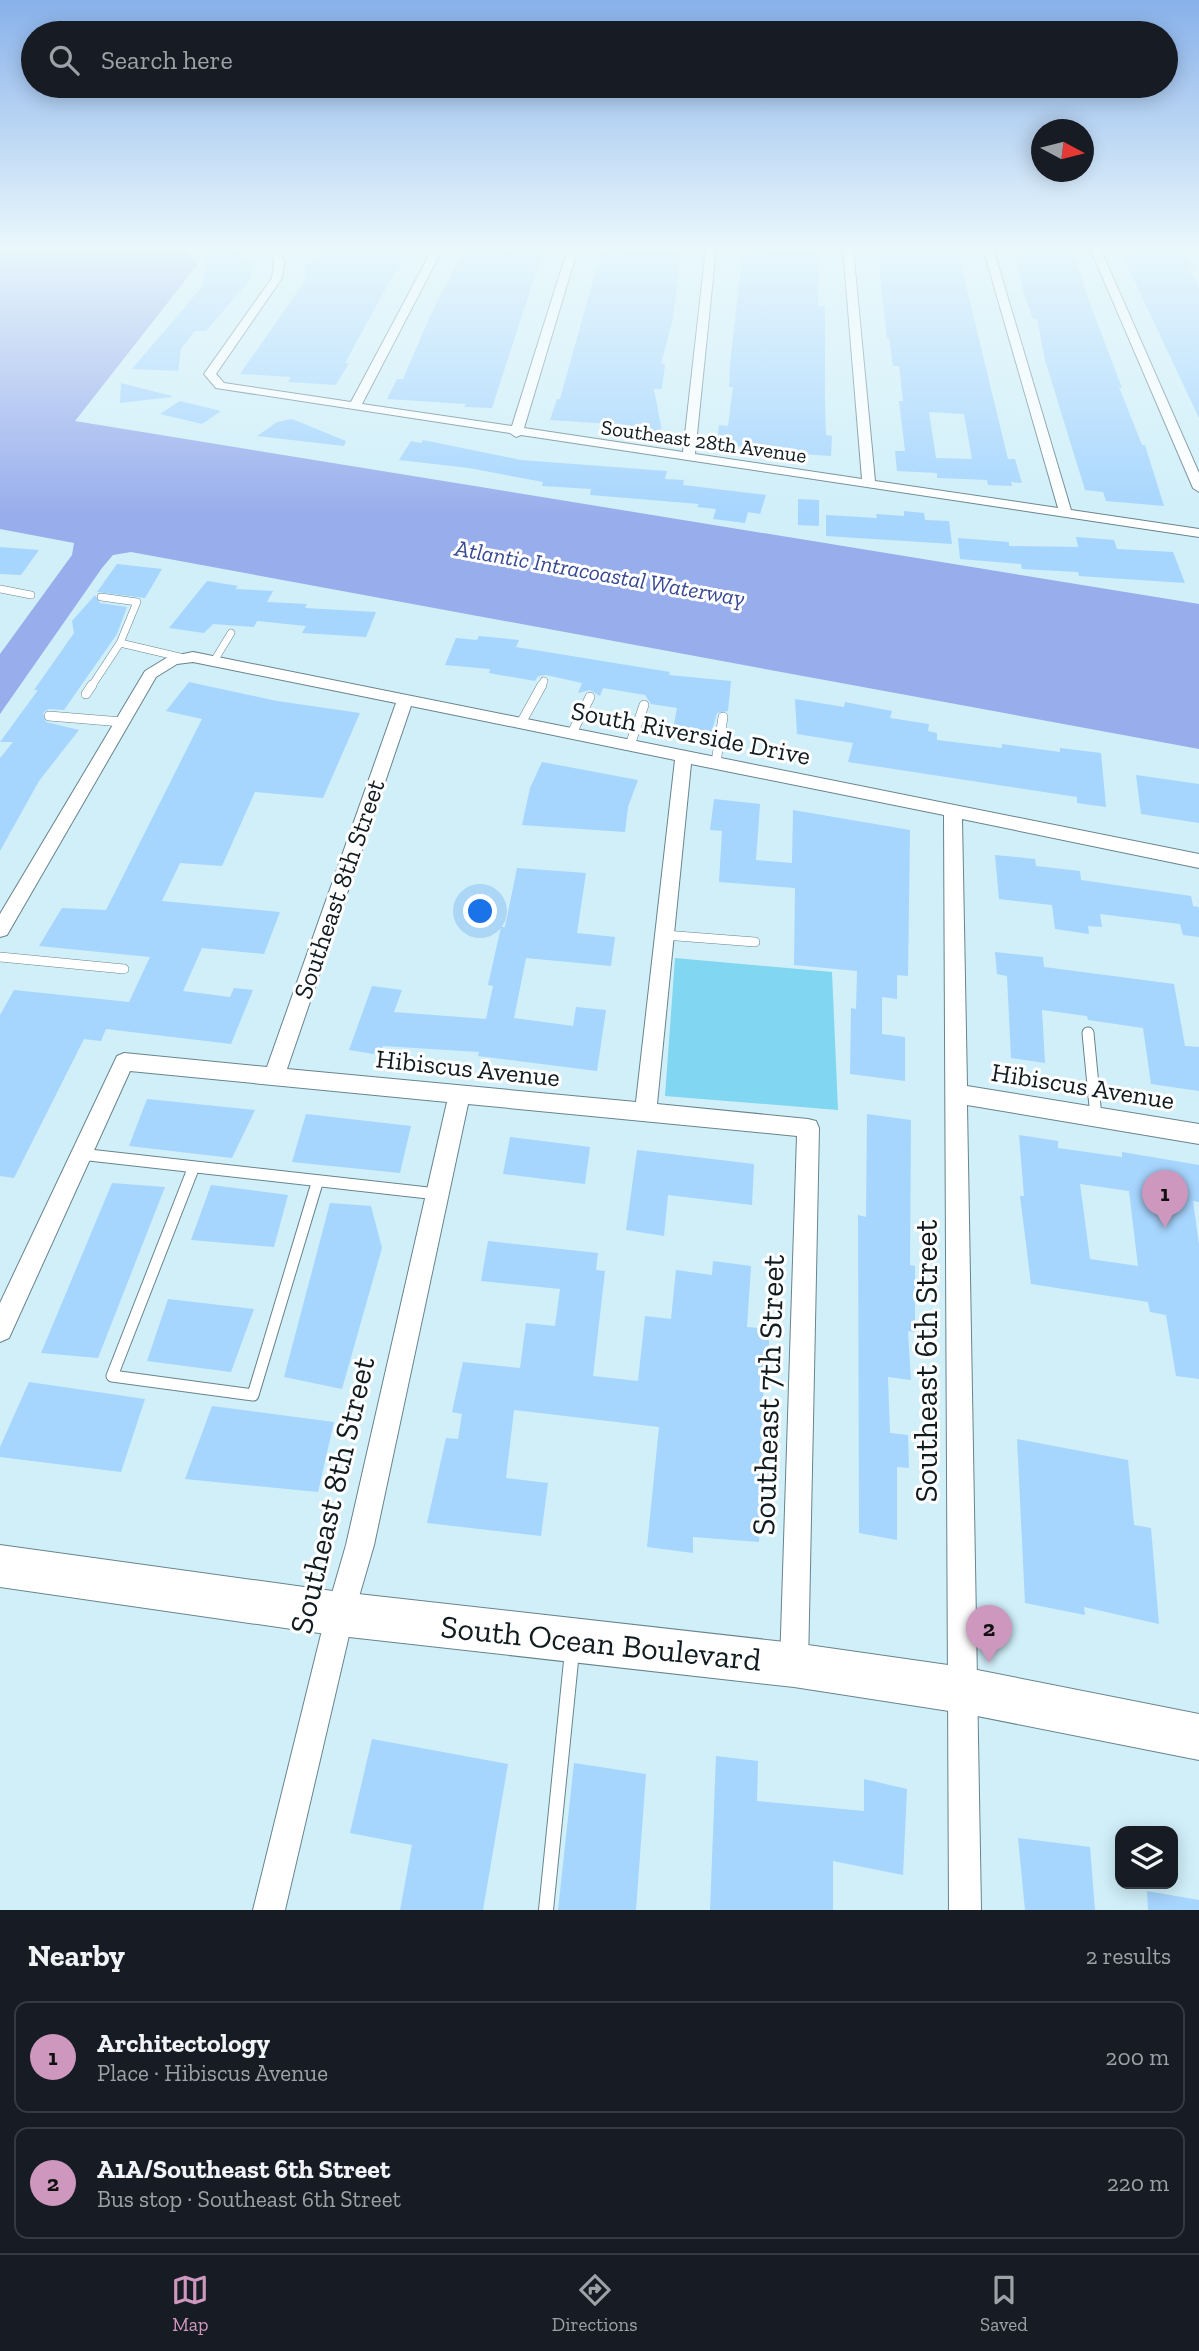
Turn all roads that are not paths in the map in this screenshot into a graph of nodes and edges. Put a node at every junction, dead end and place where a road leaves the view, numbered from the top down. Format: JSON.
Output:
{"nodes":[{"id":1,"x":236,"y":337,"type":"edge"},
{"id":2,"x":391,"y":337,"type":"edge"},
{"id":3,"x":546,"y":337,"type":"edge"},
{"id":4,"x":701,"y":337,"type":"edge"},
{"id":5,"x":856,"y":337,"type":"edge"},
{"id":6,"x":1014,"y":337,"type":"edge"},
{"id":7,"x":1134,"y":337,"type":"edge"},
{"id":8,"x":354,"y":407,"type":"junction"},
{"id":9,"x":516,"y":433,"type":"junction"},
{"id":10,"x":688,"y":458,"type":"junction"},
{"id":11,"x":869,"y":485,"type":"junction"},
{"id":12,"x":1199,"y":488,"type":"edge"},
{"id":13,"x":1066,"y":514,"type":"junction"},
{"id":14,"x":1199,"y":533,"type":"edge"},
{"id":15,"x":0,"y":589,"type":"edge"},
{"id":16,"x":31,"y":595,"type":"dead end"},
{"id":17,"x":100,"y":597,"type":"dead end"},
{"id":18,"x":231,"y":633,"type":"dead end"},
{"id":19,"x":120,"y":643,"type":"junction"},
{"id":20,"x":178,"y":659,"type":"junction"},
{"id":21,"x":214,"y":661,"type":"junction"},
{"id":22,"x":544,"y":681,"type":"dead end"},
{"id":23,"x":86,"y":694,"type":"dead end"},
{"id":24,"x":590,"y":697,"type":"dead end"},
{"id":25,"x":405,"y":701,"type":"junction"},
{"id":26,"x":644,"y":705,"type":"dead end"},
{"id":27,"x":50,"y":716,"type":"dead end"},
{"id":28,"x":723,"y":718,"type":"dead end"},
{"id":29,"x":122,"y":722,"type":"junction"},
{"id":30,"x":521,"y":723,"type":"junction"},
{"id":31,"x":572,"y":733,"type":"junction"},
{"id":32,"x":630,"y":745,"type":"junction"},
{"id":33,"x":684,"y":755,"type":"junction"},
{"id":34,"x":716,"y":762,"type":"junction"},
{"id":35,"x":953,"y":812,"type":"junction"},
{"id":36,"x":1199,"y":861,"type":"edge"},
{"id":37,"x":0,"y":930,"type":"edge"},
{"id":38,"x":664,"y":935,"type":"junction"},
{"id":39,"x":755,"y":942,"type":"dead end"},
{"id":40,"x":0,"y":957,"type":"edge"},
{"id":41,"x":124,"y":969,"type":"dead end"},
{"id":42,"x":1088,"y":1033,"type":"dead end"},
{"id":43,"x":274,"y":1077,"type":"junction"},
{"id":44,"x":958,"y":1094,"type":"junction"},
{"id":45,"x":459,"y":1095,"type":"junction"},
{"id":46,"x":645,"y":1114,"type":"junction"},
{"id":47,"x":1096,"y":1116,"type":"junction"},
{"id":48,"x":808,"y":1128,"type":"joint"},
{"id":49,"x":1199,"y":1133,"type":"edge"},
{"id":50,"x":79,"y":1154,"type":"junction"},
{"id":51,"x":193,"y":1169,"type":"junction"},
{"id":52,"x":317,"y":1183,"type":"junction"},
{"id":53,"x":437,"y":1194,"type":"junction"},
{"id":54,"x":0,"y":1330,"type":"edge"},
{"id":55,"x":0,"y":1566,"type":"edge"},
{"id":56,"x":340,"y":1614,"type":"junction"},
{"id":57,"x":573,"y":1640,"type":"junction"},
{"id":58,"x":794,"y":1665,"type":"junction"},
{"id":59,"x":962,"y":1690,"type":"junction"},
{"id":60,"x":1199,"y":1738,"type":"edge"},
{"id":61,"x":269,"y":1910,"type":"edge"},
{"id":62,"x":546,"y":1910,"type":"edge"},
{"id":63,"x":965,"y":1910,"type":"edge"}],
"edges":[{"from":1,"to":8,"type":"street","name":"Southeast 28th Avenue"},
{"from":2,"to":8,"type":"street"},
{"from":3,"to":9,"type":"street"},
{"from":4,"to":10,"type":"street"},
{"from":5,"to":11,"type":"street"},
{"from":6,"to":13,"type":"street"},
{"from":7,"to":12,"type":"street"},
{"from":8,"to":9,"type":"street","name":"Southeast 28th Avenue"},
{"from":9,"to":10,"type":"street","name":"Southeast 28th Avenue"},
{"from":10,"to":11,"type":"street","name":"Southeast 28th Avenue"},
{"from":11,"to":13,"type":"street","name":"Southeast 28th Avenue"},
{"from":13,"to":14,"type":"street","name":"Southeast 28th Avenue"},
{"from":15,"to":16,"type":"lane"},
{"from":17,"to":19,"type":"lane"},
{"from":18,"to":21,"type":"lane"},
{"from":19,"to":20,"type":"lane"},
{"from":19,"to":23,"type":"lane"},
{"from":20,"to":21,"type":"street","name":"South Riverside Drive"},
{"from":20,"to":29,"type":"street"},
{"from":21,"to":25,"type":"street","name":"South Riverside Drive"},
{"from":22,"to":30,"type":"lane"},
{"from":24,"to":31,"type":"lane"},
{"from":25,"to":30,"type":"street","name":"South Riverside Drive"},
{"from":25,"to":43,"type":"street","name":"Southeast 8th Street"},
{"from":26,"to":32,"type":"lane"},
{"from":27,"to":29,"type":"lane"},
{"from":28,"to":34,"type":"lane"},
{"from":29,"to":37,"type":"street"},
{"from":30,"to":31,"type":"street","name":"South Riverside Drive"},
{"from":31,"to":32,"type":"street","name":"South Riverside Drive"},
{"from":32,"to":33,"type":"street","name":"South Riverside Drive"},
{"from":33,"to":34,"type":"street","name":"South Riverside Drive"},
{"from":33,"to":38,"type":"street"},
{"from":34,"to":35,"type":"street","name":"South Riverside Drive"},
{"from":35,"to":36,"type":"street","name":"South Riverside Drive"},
{"from":35,"to":44,"type":"street","name":"Southeast 6th Street"},
{"from":38,"to":39,"type":"lane"},
{"from":38,"to":46,"type":"street"},
{"from":40,"to":41,"type":"lane"},
{"from":42,"to":47,"type":"lane"},
{"from":43,"to":45,"type":"street","name":"Hibiscus Avenue"},
{"from":43,"to":50,"type":"street","name":"Hibiscus Avenue"},
{"from":44,"to":47,"type":"street","name":"Hibiscus Avenue"},
{"from":44,"to":59,"type":"street","name":"Southeast 6th Street"},
{"from":45,"to":46,"type":"street","name":"Hibiscus Avenue"},
{"from":45,"to":53,"type":"street","name":"Southeast 8th Street"},
{"from":46,"to":48,"type":"street","name":"Hibiscus Avenue"},
{"from":47,"to":49,"type":"street","name":"Hibiscus Avenue"},
{"from":48,"to":58,"type":"street","name":"Southeast 7th Street"},
{"from":50,"to":51,"type":"lane"},
{"from":50,"to":54,"type":"street"},
{"from":51,"to":52,"type":"lane"},
{"from":51,"to":52,"type":"lane"},
{"from":52,"to":53,"type":"lane"},
{"from":53,"to":56,"type":"street","name":"Southeast 8th Street"},
{"from":55,"to":56,"type":"main road","name":"South Ocean Boulevard"},
{"from":56,"to":57,"type":"main road","name":"South Ocean Boulevard"},
{"from":56,"to":61,"type":"street","name":"Southeast 8th Street"},
{"from":57,"to":58,"type":"main road","name":"South Ocean Boulevard"},
{"from":57,"to":62,"type":"lane"},
{"from":58,"to":59,"type":"main road","name":"South Ocean Boulevard"},
{"from":59,"to":60,"type":"main road","name":"South Ocean Boulevard"},
{"from":59,"to":63,"type":"street","name":"Southeast 6th Street"}]}
